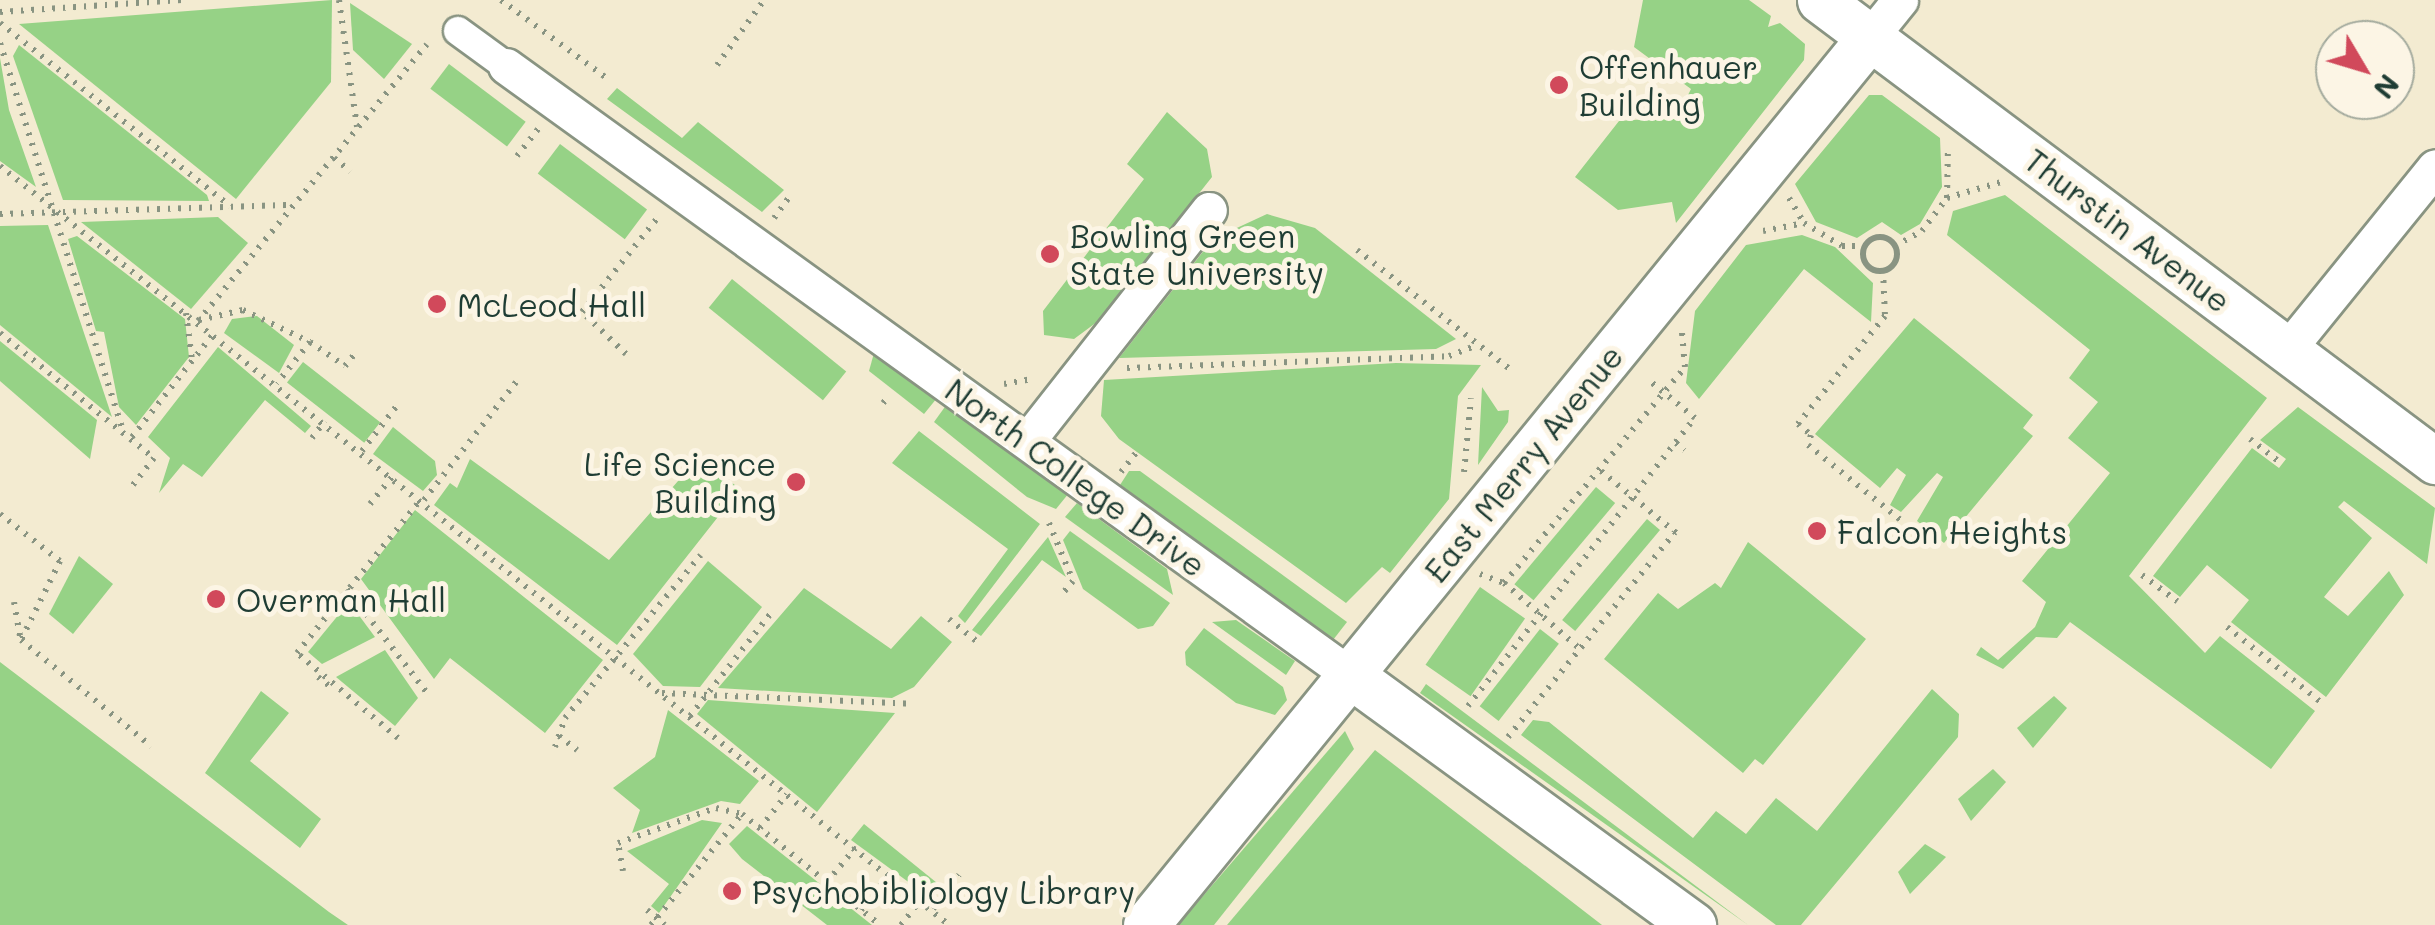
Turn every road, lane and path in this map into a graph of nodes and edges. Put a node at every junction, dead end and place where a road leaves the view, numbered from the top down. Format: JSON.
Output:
{"nodes":[{"id":1,"x":182,"y":0,"type":"edge"},
{"id":2,"x":339,"y":0,"type":"edge"},
{"id":3,"x":501,"y":0,"type":"edge"},
{"id":4,"x":764,"y":0,"type":"edge"},
{"id":5,"x":1820,"y":0,"type":"edge"},
{"id":6,"x":1900,"y":0,"type":"edge"},
{"id":7,"x":0,"y":12,"type":"edge"},
{"id":8,"x":0,"y":23,"type":"edge"},
{"id":9,"x":458,"y":31,"type":"dead end"},
{"id":10,"x":1870,"y":37,"type":"junction"},
{"id":11,"x":0,"y":42,"type":"edge"},
{"id":12,"x":427,"y":44,"type":"dead end"},
{"id":13,"x":717,"y":65,"type":"dead end"},
{"id":14,"x":506,"y":66,"type":"joint"},
{"id":15,"x":609,"y":80,"type":"dead end"},
{"id":16,"x":358,"y":129,"type":"junction"},
{"id":17,"x":1948,"y":135,"type":"dead end"},
{"id":18,"x":532,"y":137,"type":"dead end"},
{"id":19,"x":517,"y":156,"type":"dead end"},
{"id":20,"x":334,"y":158,"type":"junction"},
{"id":21,"x":0,"y":166,"type":"edge"},
{"id":22,"x":2435,"y":168,"type":"edge"},
{"id":23,"x":350,"y":171,"type":"dead end"},
{"id":24,"x":2007,"y":182,"type":"dead end"},
{"id":25,"x":1783,"y":188,"type":"dead end"},
{"id":26,"x":791,"y":195,"type":"dead end"},
{"id":27,"x":1947,"y":198,"type":"junction"},
{"id":28,"x":231,"y":206,"type":"junction"},
{"id":29,"x":295,"y":206,"type":"junction"},
{"id":30,"x":1209,"y":210,"type":"dead end"},
{"id":31,"x":663,"y":211,"type":"dead end"},
{"id":32,"x":58,"y":213,"type":"junction"},
{"id":33,"x":0,"y":214,"type":"edge"},
{"id":34,"x":1804,"y":223,"type":"junction"},
{"id":35,"x":769,"y":225,"type":"dead end"},
{"id":36,"x":1746,"y":234,"type":"dead end"},
{"id":37,"x":1864,"y":246,"type":"junction"},
{"id":38,"x":1895,"y":246,"type":"junction"},
{"id":39,"x":1357,"y":250,"type":"dead end"},
{"id":40,"x":1883,"y":270,"type":"junction"},
{"id":41,"x":186,"y":312,"type":"junction"},
{"id":42,"x":198,"y":320,"type":"junction"},
{"id":43,"x":0,"y":333,"type":"edge"},
{"id":44,"x":214,"y":333,"type":"junction"},
{"id":45,"x":310,"y":342,"type":"junction"},
{"id":46,"x":1478,"y":345,"type":"junction"},
{"id":47,"x":2287,"y":350,"type":"junction"},
{"id":48,"x":356,"y":351,"type":"dead end"},
{"id":49,"x":626,"y":354,"type":"dead end"},
{"id":50,"x":192,"y":362,"type":"junction"},
{"id":51,"x":1084,"y":369,"type":"junction"},
{"id":52,"x":1511,"y":370,"type":"dead end"},
{"id":53,"x":520,"y":377,"type":"dead end"},
{"id":54,"x":1652,"y":382,"type":"dead end"},
{"id":55,"x":277,"y":384,"type":"junction"},
{"id":56,"x":999,"y":385,"type":"dead end"},
{"id":57,"x":1471,"y":398,"type":"dead end"},
{"id":58,"x":399,"y":404,"type":"dead end"},
{"id":59,"x":324,"y":420,"type":"junction"},
{"id":60,"x":122,"y":428,"type":"junction"},
{"id":61,"x":132,"y":437,"type":"junction"},
{"id":62,"x":312,"y":438,"type":"dead end"},
{"id":63,"x":2250,"y":438,"type":"dead end"},
{"id":64,"x":1027,"y":441,"type":"junction"},
{"id":65,"x":1676,"y":444,"type":"junction"},
{"id":66,"x":1684,"y":450,"type":"dead end"},
{"id":67,"x":362,"y":451,"type":"junction"},
{"id":68,"x":2435,"y":461,"type":"edge"},
{"id":69,"x":2278,"y":462,"type":"dead end"},
{"id":70,"x":393,"y":476,"type":"junction"},
{"id":71,"x":130,"y":489,"type":"dead end"},
{"id":72,"x":1462,"y":494,"type":"dead end"},
{"id":73,"x":1634,"y":498,"type":"junction"},
{"id":74,"x":423,"y":499,"type":"junction"},
{"id":75,"x":370,"y":504,"type":"dead end"},
{"id":76,"x":0,"y":514,"type":"edge"},
{"id":77,"x":1902,"y":521,"type":"dead end"},
{"id":78,"x":1050,"y":524,"type":"dead end"},
{"id":79,"x":700,"y":554,"type":"dead end"},
{"id":80,"x":1478,"y":573,"type":"dead end"},
{"id":81,"x":2142,"y":574,"type":"dead end"},
{"id":82,"x":1504,"y":583,"type":"junction"},
{"id":83,"x":348,"y":589,"type":"junction"},
{"id":84,"x":1063,"y":594,"type":"dead end"},
{"id":85,"x":2177,"y":601,"type":"dead end"},
{"id":86,"x":14,"y":602,"type":"dead end"},
{"id":87,"x":771,"y":614,"type":"dead end"},
{"id":88,"x":1538,"y":614,"type":"junction"},
{"id":89,"x":948,"y":619,"type":"dead end"},
{"id":90,"x":2227,"y":627,"type":"dead end"},
{"id":91,"x":22,"y":640,"type":"junction"},
{"id":92,"x":977,"y":642,"type":"dead end"},
{"id":93,"x":1578,"y":647,"type":"junction"},
{"id":94,"x":622,"y":660,"type":"junction"},
{"id":95,"x":318,"y":677,"type":"dead end"},
{"id":96,"x":1353,"y":677,"type":"junction"},
{"id":97,"x":661,"y":692,"type":"junction"},
{"id":98,"x":428,"y":694,"type":"dead end"},
{"id":99,"x":707,"y":694,"type":"junction"},
{"id":100,"x":2322,"y":703,"type":"dead end"},
{"id":101,"x":911,"y":704,"type":"dead end"},
{"id":102,"x":1468,"y":706,"type":"dead end"},
{"id":103,"x":690,"y":716,"type":"junction"},
{"id":104,"x":559,"y":736,"type":"junction"},
{"id":105,"x":1508,"y":738,"type":"dead end"},
{"id":106,"x":151,"y":746,"type":"dead end"},
{"id":107,"x":555,"y":747,"type":"dead end"},
{"id":108,"x":577,"y":750,"type":"dead end"},
{"id":109,"x":787,"y":794,"type":"junction"},
{"id":110,"x":742,"y":814,"type":"junction"},
{"id":111,"x":760,"y":828,"type":"junction"},
{"id":112,"x":855,"y":848,"type":"junction"},
{"id":113,"x":624,"y":871,"type":"dead end"},
{"id":114,"x":889,"y":875,"type":"junction"},
{"id":115,"x":959,"y":875,"type":"dead end"},
{"id":116,"x":828,"y":882,"type":"junction"},
{"id":117,"x":920,"y":900,"type":"junction"},
{"id":118,"x":647,"y":910,"type":"dead end"},
{"id":119,"x":861,"y":910,"type":"junction"},
{"id":120,"x":933,"y":910,"type":"junction"},
{"id":121,"x":654,"y":922,"type":"edge"},
{"id":122,"x":665,"y":925,"type":"edge"},
{"id":123,"x":880,"y":925,"type":"edge"},
{"id":124,"x":901,"y":925,"type":"edge"},
{"id":125,"x":949,"y":925,"type":"edge"},
{"id":126,"x":1146,"y":925,"type":"edge"},
{"id":127,"x":1693,"y":925,"type":"edge"}],
"edges":[{"from":1,"to":7,"type":"path"},
{"from":2,"to":16,"type":"path"},
{"from":3,"to":15,"type":"path"},
{"from":4,"to":13,"type":"path"},
{"from":5,"to":10,"type":"street","name":"Thurstin Avenue"},
{"from":6,"to":10,"type":"street","name":"East Merry Avenue"},
{"from":8,"to":28,"type":"path"},
{"from":9,"to":14,"type":"street","name":"North College Drive"},
{"from":10,"to":47,"type":"street","name":"Thurstin Avenue"},
{"from":10,"to":96,"type":"street","name":"East Merry Avenue"},
{"from":11,"to":32,"type":"path"},
{"from":12,"to":16,"type":"path"},
{"from":14,"to":64,"type":"street","name":"North College Drive"},
{"from":16,"to":20,"type":"path"},
{"from":17,"to":27,"type":"path"},
{"from":18,"to":19,"type":"path"},
{"from":20,"to":23,"type":"path"},
{"from":20,"to":29,"type":"path"},
{"from":21,"to":32,"type":"path"},
{"from":22,"to":47,"type":"street"},
{"from":24,"to":27,"type":"path"},
{"from":25,"to":34,"type":"path"},
{"from":26,"to":35,"type":"path"},
{"from":27,"to":38,"type":"path"},
{"from":28,"to":29,"type":"path"},
{"from":28,"to":32,"type":"path"},
{"from":29,"to":42,"type":"path"},
{"from":30,"to":51,"type":"street"},
{"from":31,"to":49,"type":"path"},
{"from":32,"to":33,"type":"path"},
{"from":32,"to":41,"type":"path"},
{"from":32,"to":60,"type":"path"},
{"from":34,"to":36,"type":"path"},
{"from":34,"to":37,"type":"path"},
{"from":37,"to":38,"type":"path"},
{"from":37,"to":40,"type":"path"},
{"from":38,"to":40,"type":"path"},
{"from":39,"to":46,"type":"path"},
{"from":40,"to":77,"type":"path"},
{"from":41,"to":42,"type":"path"},
{"from":41,"to":50,"type":"path"},
{"from":42,"to":44,"type":"path"},
{"from":42,"to":45,"type":"path"},
{"from":43,"to":60,"type":"path"},
{"from":44,"to":50,"type":"path"},
{"from":44,"to":55,"type":"path"},
{"from":45,"to":48,"type":"path"},
{"from":45,"to":55,"type":"path"},
{"from":46,"to":51,"type":"path"},
{"from":46,"to":52,"type":"path"},
{"from":47,"to":68,"type":"street","name":"Thurstin Avenue"},
{"from":50,"to":61,"type":"path"},
{"from":51,"to":56,"type":"path"},
{"from":51,"to":64,"type":"street"},
{"from":53,"to":74,"type":"path"},
{"from":54,"to":65,"type":"path"},
{"from":55,"to":59,"type":"path"},
{"from":57,"to":72,"type":"path"},
{"from":58,"to":67,"type":"path"},
{"from":59,"to":62,"type":"path"},
{"from":59,"to":67,"type":"path"},
{"from":60,"to":61,"type":"path"},
{"from":61,"to":71,"type":"path"},
{"from":63,"to":69,"type":"path"},
{"from":64,"to":96,"type":"street","name":"North College Drive"},
{"from":65,"to":66,"type":"path"},
{"from":65,"to":73,"type":"path"},
{"from":67,"to":70,"type":"path"},
{"from":70,"to":74,"type":"path"},
{"from":70,"to":75,"type":"path"},
{"from":73,"to":82,"type":"path"},
{"from":73,"to":88,"type":"path"},
{"from":73,"to":93,"type":"path"},
{"from":74,"to":83,"type":"path"},
{"from":74,"to":94,"type":"path"},
{"from":76,"to":91,"type":"path"},
{"from":78,"to":84,"type":"path"},
{"from":79,"to":94,"type":"path"},
{"from":80,"to":82,"type":"path"},
{"from":81,"to":85,"type":"path"},
{"from":82,"to":88,"type":"path"},
{"from":83,"to":95,"type":"path"},
{"from":83,"to":98,"type":"path"},
{"from":86,"to":91,"type":"path"},
{"from":87,"to":99,"type":"path"},
{"from":88,"to":93,"type":"path"},
{"from":88,"to":102,"type":"path"},
{"from":89,"to":92,"type":"path"},
{"from":90,"to":100,"type":"path"},
{"from":91,"to":106,"type":"path"},
{"from":93,"to":105,"type":"path"},
{"from":94,"to":97,"type":"path"},
{"from":94,"to":104,"type":"path"},
{"from":96,"to":126,"type":"street","name":"East Merry Avenue"},
{"from":96,"to":127,"type":"street","name":"North College Drive"},
{"from":97,"to":99,"type":"path"},
{"from":97,"to":103,"type":"path"},
{"from":99,"to":101,"type":"path"},
{"from":99,"to":103,"type":"path"},
{"from":103,"to":109,"type":"path"},
{"from":104,"to":107,"type":"path"},
{"from":104,"to":108,"type":"path"},
{"from":109,"to":111,"type":"path"},
{"from":109,"to":112,"type":"path"},
{"from":110,"to":111,"type":"path"},
{"from":110,"to":113,"type":"path"},
{"from":110,"to":121,"type":"path"},
{"from":111,"to":116,"type":"path"},
{"from":112,"to":114,"type":"path"},
{"from":112,"to":116,"type":"path"},
{"from":114,"to":117,"type":"path"},
{"from":114,"to":119,"type":"path"},
{"from":115,"to":120,"type":"path"},
{"from":116,"to":119,"type":"path"},
{"from":117,"to":120,"type":"path"},
{"from":117,"to":124,"type":"path"},
{"from":118,"to":121,"type":"path"},
{"from":119,"to":123,"type":"path"},
{"from":120,"to":125,"type":"path"},
{"from":121,"to":122,"type":"path"}]}
